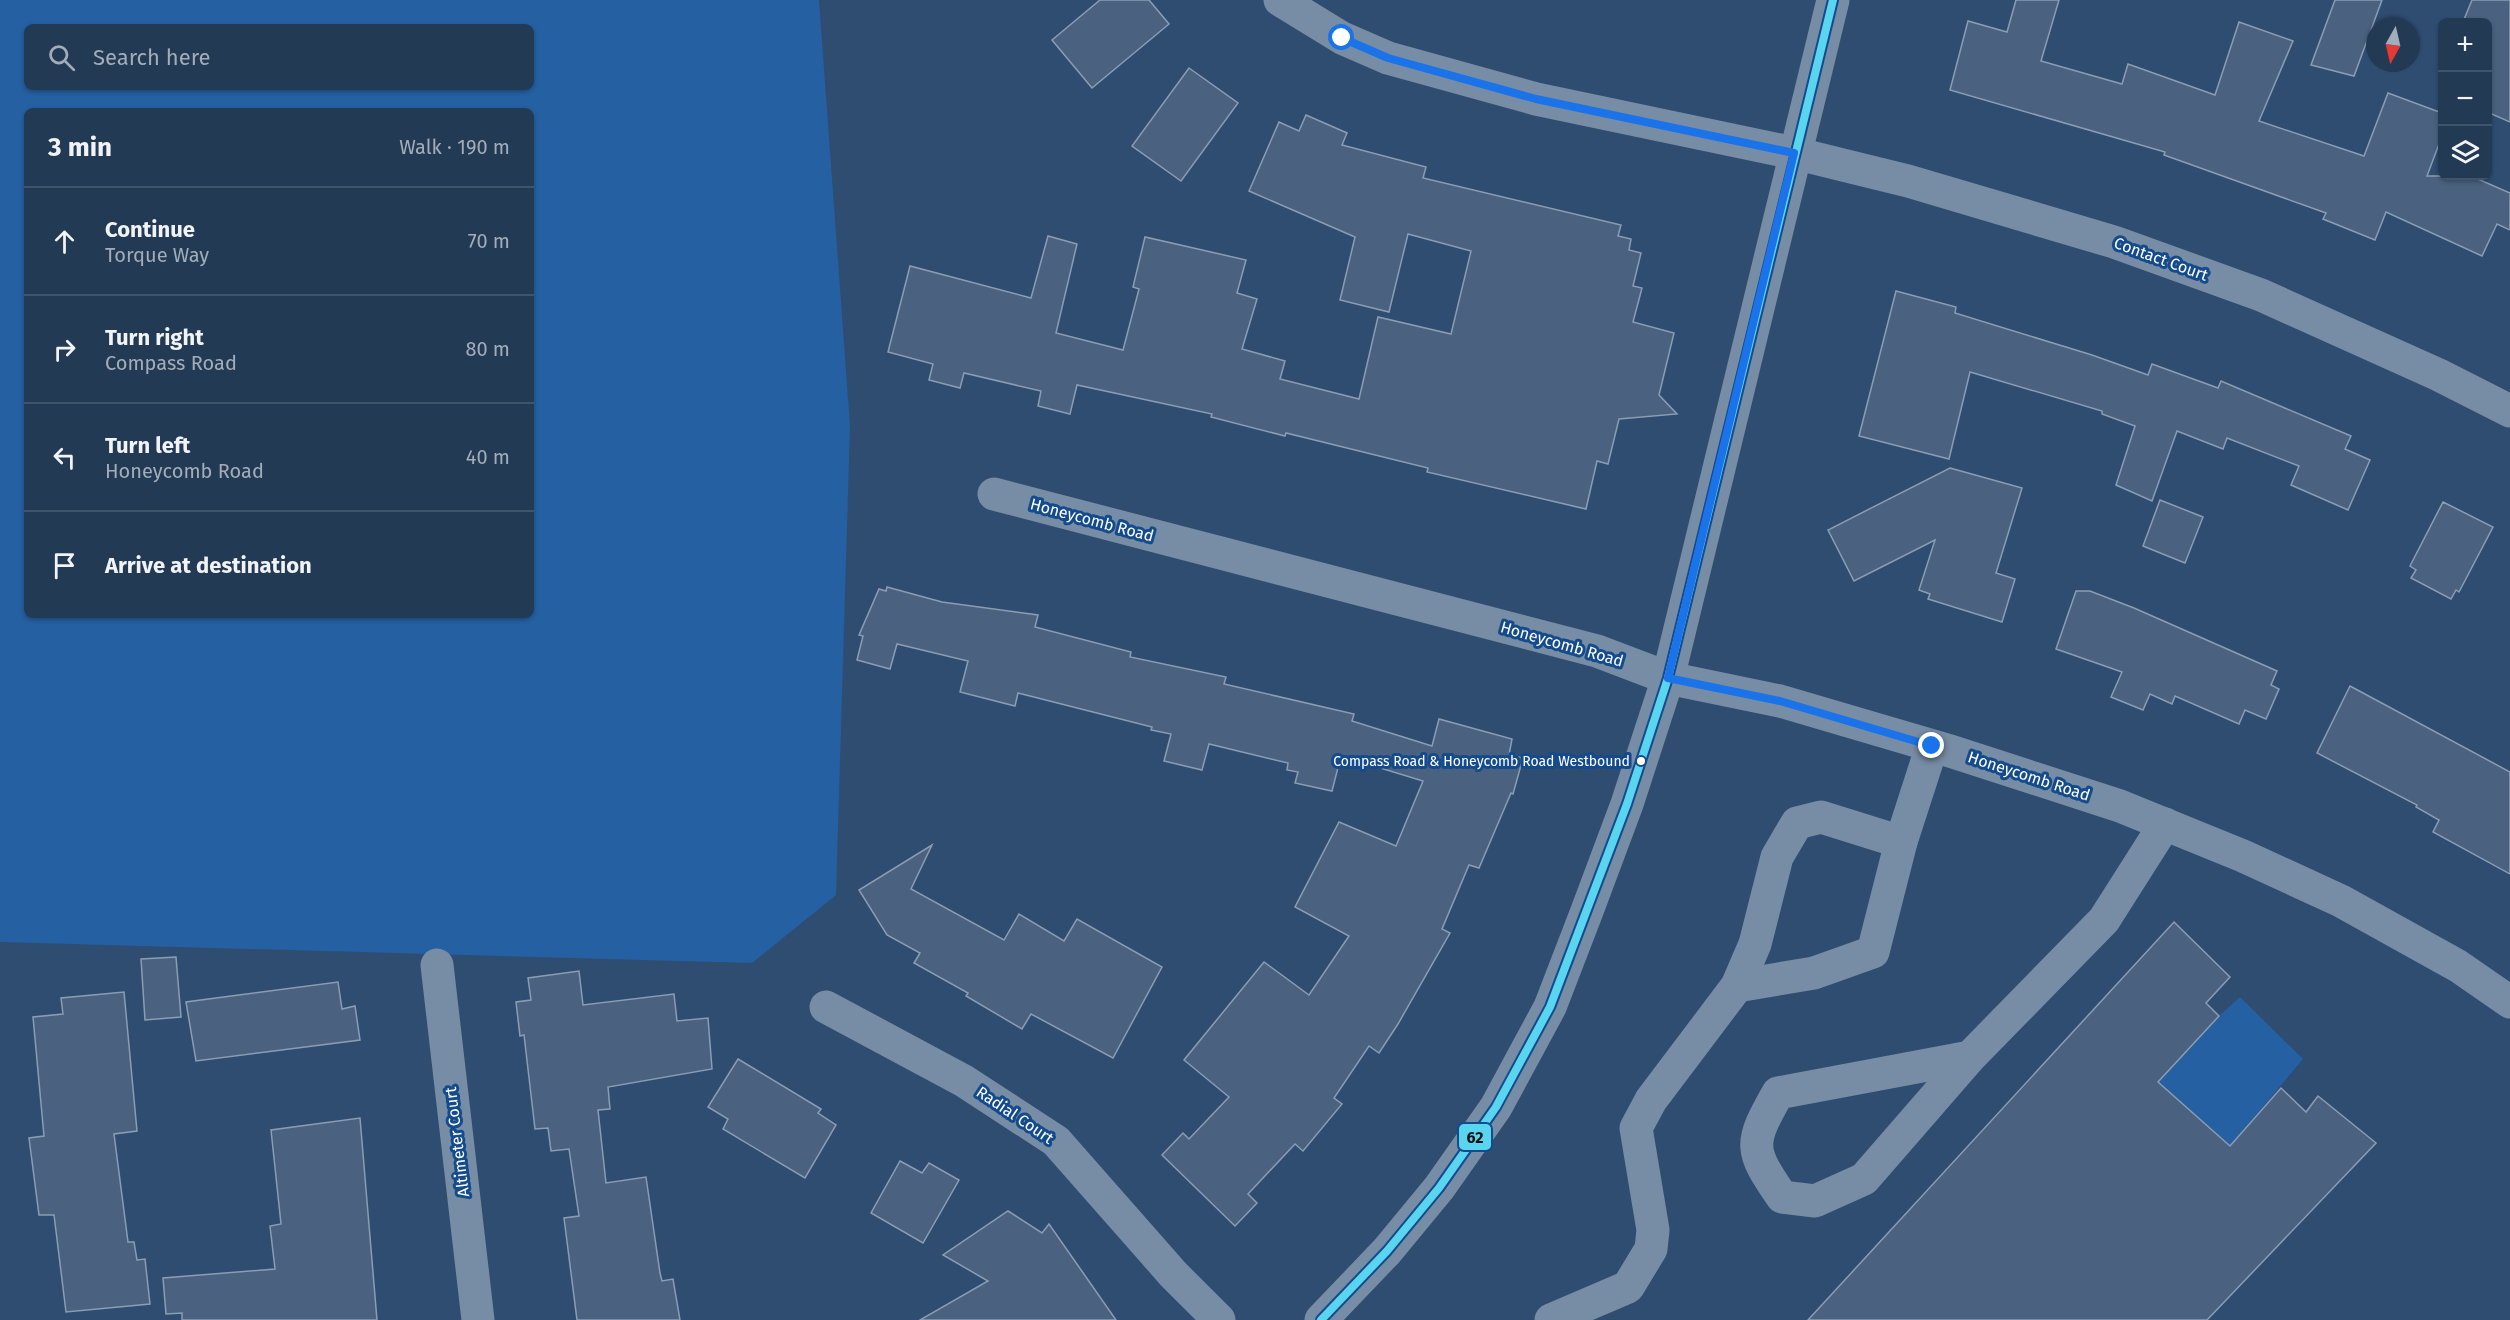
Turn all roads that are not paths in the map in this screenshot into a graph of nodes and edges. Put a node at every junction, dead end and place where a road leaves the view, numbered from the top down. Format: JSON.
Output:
{"nodes":[{"id":1,"x":1280,"y":0,"type":"edge"},
{"id":2,"x":1833,"y":0,"type":"edge"},
{"id":3,"x":1794,"y":153,"type":"junction"},
{"id":4,"x":2510,"y":411,"type":"edge"},
{"id":5,"x":994,"y":494,"type":"dead end"},
{"id":6,"x":1668,"y":678,"type":"junction"},
{"id":7,"x":1932,"y":746,"type":"junction"},
{"id":8,"x":2165,"y":824,"type":"junction"},
{"id":9,"x":1901,"y":842,"type":"junction"},
{"id":10,"x":436,"y":965,"type":"dead end"},
{"id":11,"x":1737,"y":986,"type":"junction"},
{"id":12,"x":2510,"y":1002,"type":"edge"},
{"id":13,"x":826,"y":1007,"type":"dead end"},
{"id":14,"x":1970,"y":1058,"type":"junction"},
{"id":15,"x":478,"y":1320,"type":"edge"},
{"id":16,"x":1219,"y":1320,"type":"edge"},
{"id":17,"x":1321,"y":1320,"type":"edge"},
{"id":18,"x":1551,"y":1320,"type":"edge"}],
"edges":[{"from":1,"to":3,"type":"street","name":"Contact Court"},
{"from":2,"to":3,"type":"street"},
{"from":3,"to":4,"type":"street","name":"Contact Court"},
{"from":3,"to":6,"type":"street"},
{"from":5,"to":6,"type":"street","name":"Honeycomb Road"},
{"from":6,"to":7,"type":"street","name":"Honeycomb Road"},
{"from":6,"to":17,"type":"street"},
{"from":7,"to":8,"type":"street","name":"Honeycomb Road"},
{"from":7,"to":9,"type":"street"},
{"from":8,"to":12,"type":"street","name":"Honeycomb Road"},
{"from":8,"to":14,"type":"street"},
{"from":9,"to":11,"type":"street"},
{"from":9,"to":11,"type":"street"},
{"from":10,"to":15,"type":"street","name":"Altimeter Court"},
{"from":11,"to":18,"type":"street"},
{"from":13,"to":16,"type":"street","name":"Radial Court"},
{"from":14,"to":14,"type":"street"}]}
